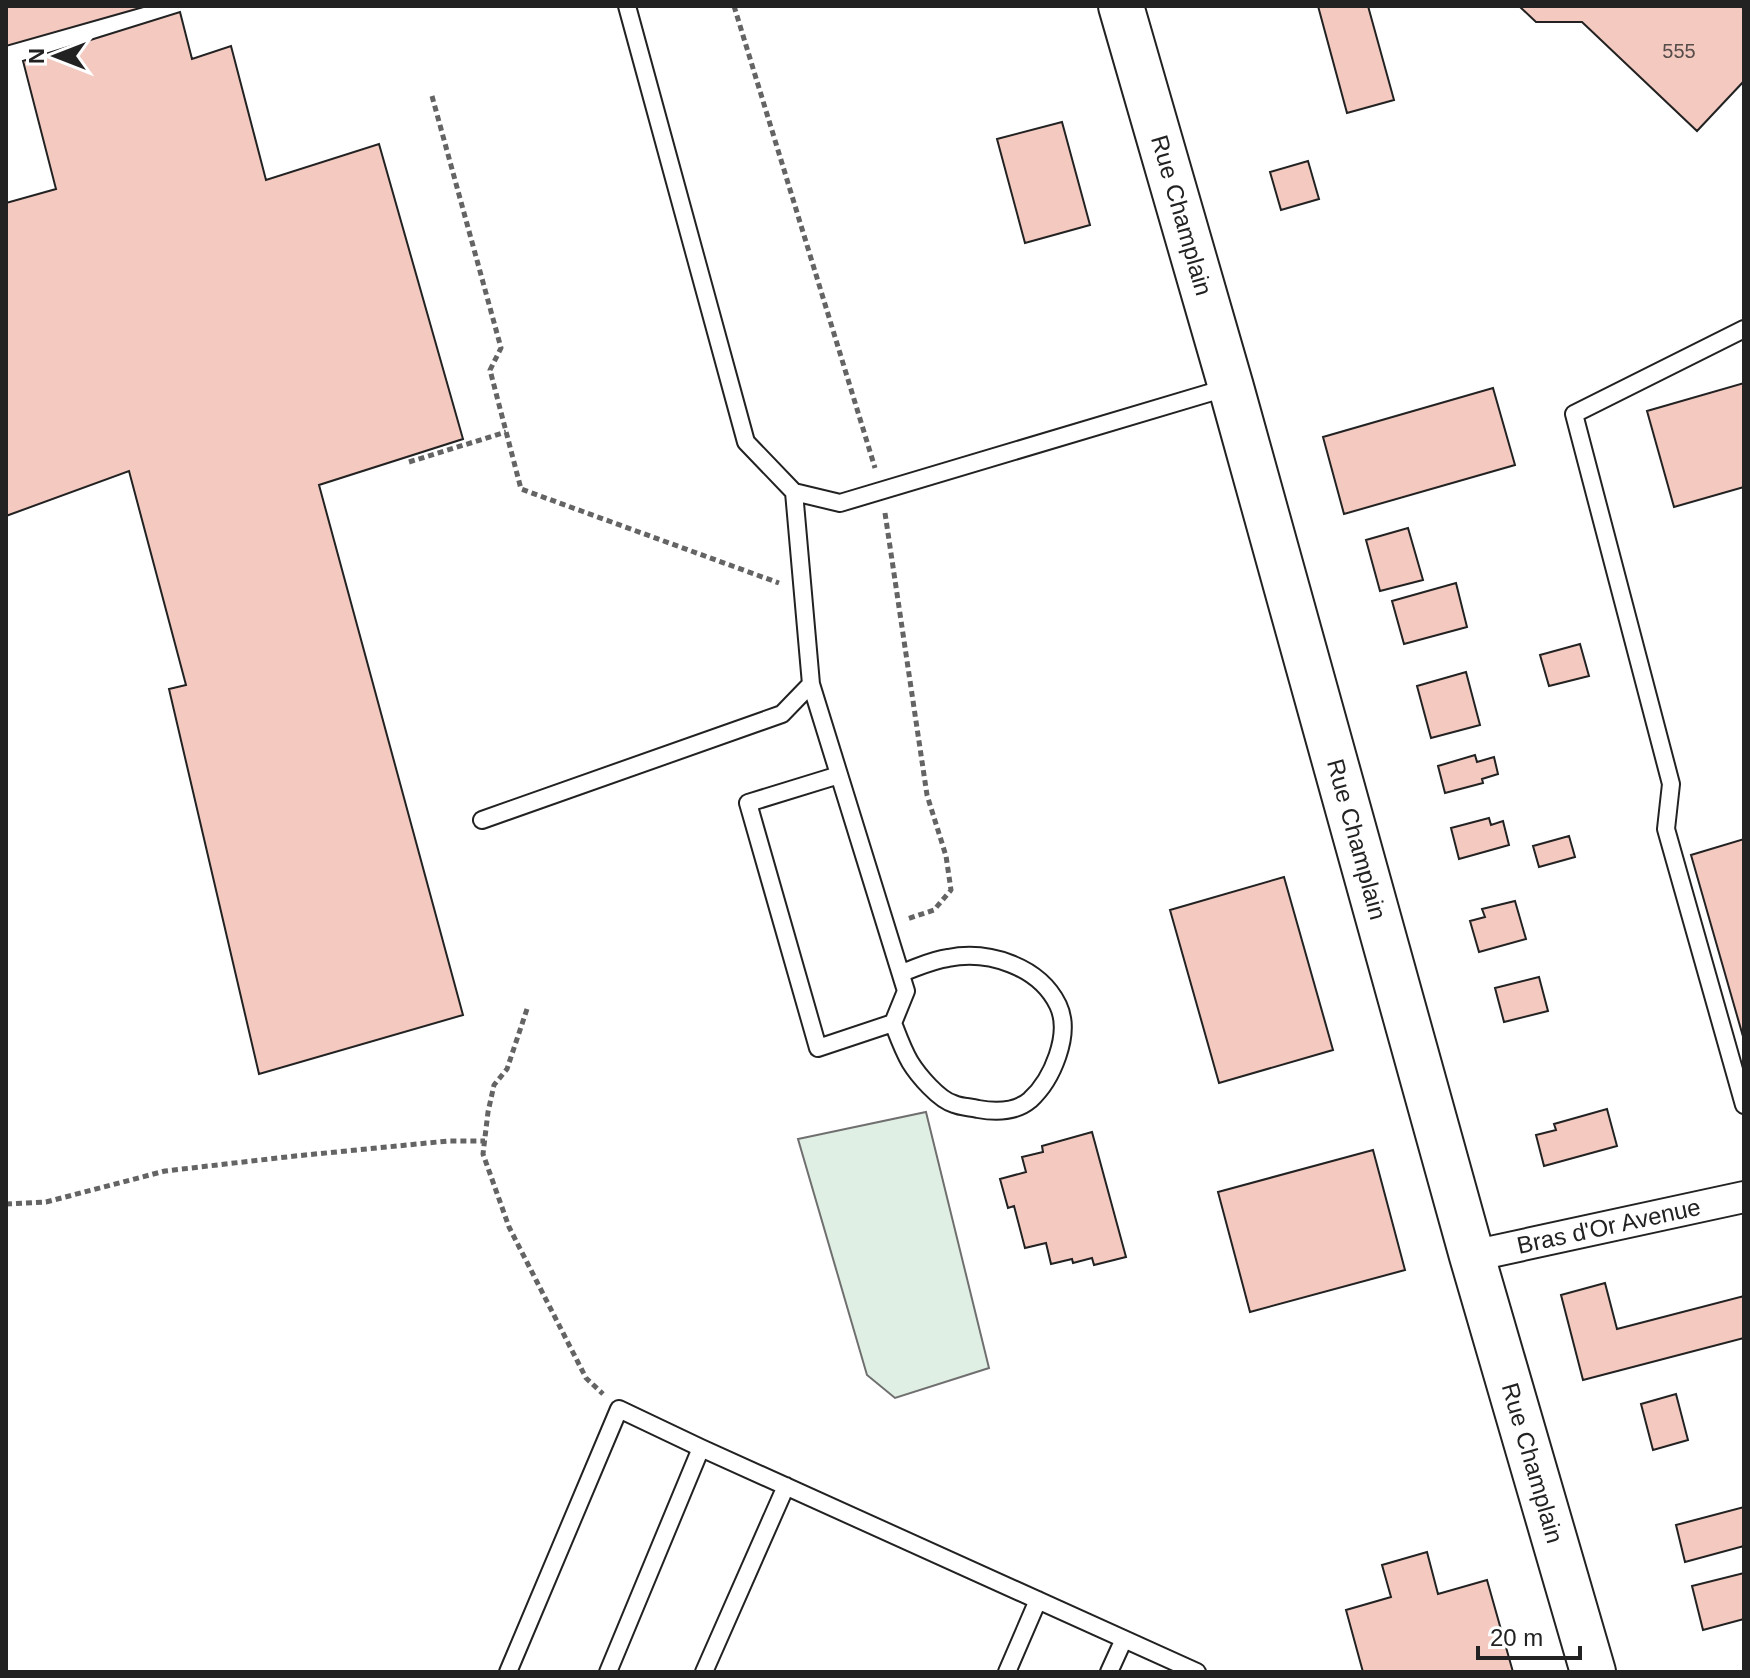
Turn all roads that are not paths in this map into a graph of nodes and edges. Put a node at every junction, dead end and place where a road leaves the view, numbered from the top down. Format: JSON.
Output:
{"nodes":[{"id":1,"x":627,"y":6,"type":"edge"},
{"id":2,"x":1121,"y":6,"type":"edge"},
{"id":3,"x":1744,"y":329,"type":"edge"},
{"id":4,"x":1231,"y":387,"type":"junction"},
{"id":5,"x":794,"y":492,"type":"junction"},
{"id":6,"x":811,"y":684,"type":"junction"},
{"id":7,"x":839,"y":775,"type":"junction"},
{"id":8,"x":482,"y":820,"type":"dead end"},
{"id":9,"x":901,"y":973,"type":"junction"},
{"id":10,"x":893,"y":1023,"type":"junction"},
{"id":11,"x":1744,"y":1105,"type":"edge"},
{"id":12,"x":1744,"y":1197,"type":"edge"},
{"id":13,"x":1472,"y":1256,"type":"junction"},
{"id":14,"x":701,"y":1448,"type":"junction"},
{"id":15,"x":786,"y":1486,"type":"junction"},
{"id":16,"x":1038,"y":1600,"type":"junction"},
{"id":17,"x":1124,"y":1639,"type":"junction"},
{"id":18,"x":508,"y":1672,"type":"edge"},
{"id":19,"x":608,"y":1672,"type":"edge"},
{"id":20,"x":704,"y":1672,"type":"edge"},
{"id":21,"x":1007,"y":1672,"type":"edge"},
{"id":22,"x":1109,"y":1672,"type":"edge"},
{"id":23,"x":1197,"y":1672,"type":"edge"},
{"id":24,"x":1593,"y":1672,"type":"edge"}],
"edges":[{"from":1,"to":5,"type":"lane"},
{"from":2,"to":4,"type":"main road","name":"Rue Champlain"},
{"from":3,"to":11,"type":"lane"},
{"from":4,"to":5,"type":"lane"},
{"from":4,"to":13,"type":"main road","name":"Rue Champlain"},
{"from":5,"to":6,"type":"lane"},
{"from":6,"to":7,"type":"lane"},
{"from":6,"to":8,"type":"lane"},
{"from":7,"to":9,"type":"lane"},
{"from":7,"to":10,"type":"lane"},
{"from":9,"to":10,"type":"lane"},
{"from":9,"to":10,"type":"lane"},
{"from":12,"to":13,"type":"street","name":"Bras d'Or Avenue"},
{"from":13,"to":24,"type":"main road","name":"Rue Champlain"},
{"from":14,"to":15,"type":"lane"},
{"from":14,"to":18,"type":"lane"},
{"from":14,"to":19,"type":"lane"},
{"from":15,"to":16,"type":"lane"},
{"from":15,"to":20,"type":"lane"},
{"from":16,"to":17,"type":"lane"},
{"from":16,"to":21,"type":"lane"},
{"from":17,"to":22,"type":"lane"},
{"from":17,"to":23,"type":"lane"}]}
